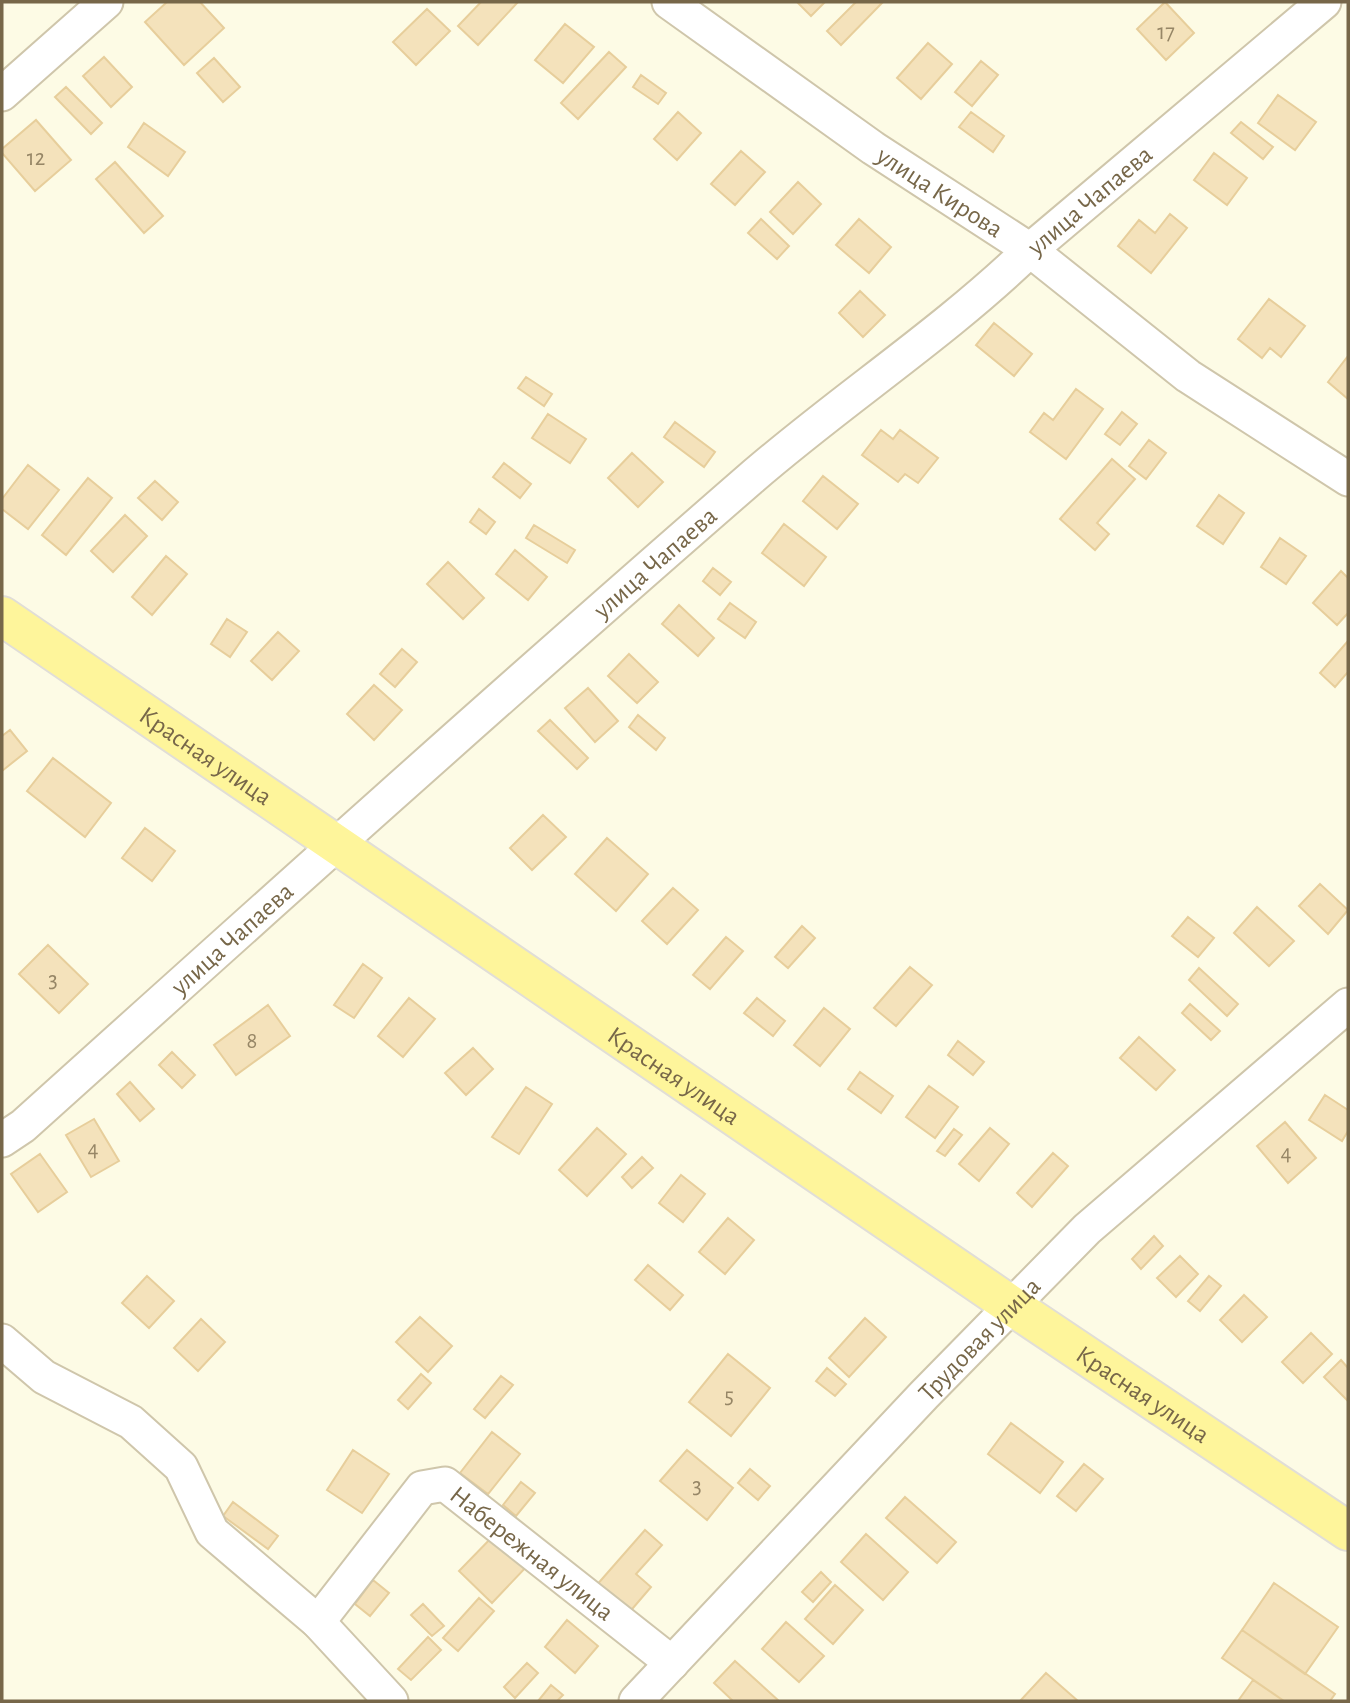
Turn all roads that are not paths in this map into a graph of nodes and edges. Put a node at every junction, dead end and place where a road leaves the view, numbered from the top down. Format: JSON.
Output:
{"nodes":[{"id":1,"x":106,"y":2,"type":"edge"},
{"id":2,"x":669,"y":2,"type":"edge"},
{"id":3,"x":1324,"y":2,"type":"edge"},
{"id":4,"x":2,"y":94,"type":"edge"},
{"id":5,"x":1030,"y":250,"type":"junction"},
{"id":6,"x":1348,"y":480,"type":"edge"},
{"id":7,"x":2,"y":616,"type":"edge"},
{"id":8,"x":337,"y":846,"type":"junction"},
{"id":9,"x":1348,"y":1005,"type":"edge"},
{"id":10,"x":2,"y":1140,"type":"edge"},
{"id":11,"x":1012,"y":1306,"type":"junction"},
{"id":12,"x":2,"y":1341,"type":"edge"},
{"id":13,"x":1348,"y":1531,"type":"edge"},
{"id":14,"x":318,"y":1622,"type":"junction"},
{"id":15,"x":672,"y":1663,"type":"junction"},
{"id":16,"x":391,"y":1701,"type":"edge"},
{"id":17,"x":636,"y":1701,"type":"edge"}],
"edges":[{"from":1,"to":4,"type":"street"},
{"from":2,"to":5,"type":"street","name":"улица Кирова"},
{"from":3,"to":5,"type":"street","name":"улица Чапаева"},
{"from":5,"to":6,"type":"street","name":"улица Кирова"},
{"from":5,"to":8,"type":"street","name":"улица Чапаева"},
{"from":7,"to":8,"type":"main road","name":"Красная улица"},
{"from":8,"to":10,"type":"street","name":"улица Чапаева"},
{"from":8,"to":11,"type":"main road","name":"Красная улица"},
{"from":9,"to":11,"type":"street","name":"Трудовая улица"},
{"from":11,"to":13,"type":"main road","name":"Красная улица"},
{"from":11,"to":15,"type":"street","name":"Трудовая улица"},
{"from":12,"to":14,"type":"street"},
{"from":14,"to":15,"type":"street","name":"Набережная улица"},
{"from":14,"to":16,"type":"street"},
{"from":15,"to":17,"type":"street","name":"Трудовая улица"}]}
